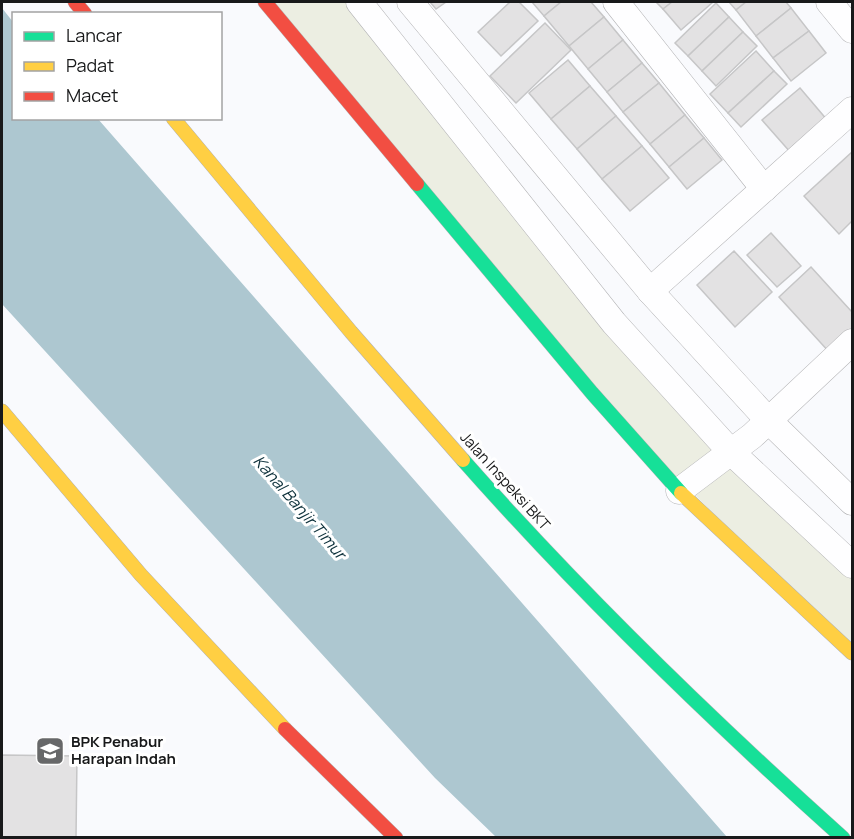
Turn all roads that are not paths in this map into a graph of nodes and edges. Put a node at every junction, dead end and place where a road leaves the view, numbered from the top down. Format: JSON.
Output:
{"nodes":[{"id":1,"x":265,"y":2,"type":"edge"},
{"id":2,"x":358,"y":2,"type":"edge"},
{"id":3,"x":410,"y":2,"type":"edge"},
{"id":4,"x":616,"y":2,"type":"edge"},
{"id":5,"x":830,"y":2,"type":"edge"},
{"id":6,"x":852,"y":30,"type":"edge"},
{"id":7,"x":852,"y":110,"type":"edge"},
{"id":8,"x":175,"y":120,"type":"edge"},
{"id":9,"x":764,"y":189,"type":"junction"},
{"id":10,"x":650,"y":291,"type":"junction"},
{"id":11,"x":852,"y":342,"type":"edge"},
{"id":12,"x":2,"y":411,"type":"edge"},
{"id":13,"x":768,"y":420,"type":"junction"},
{"id":14,"x":730,"y":451,"type":"junction"},
{"id":15,"x":679,"y":491,"type":"junction"},
{"id":16,"x":852,"y":502,"type":"edge"},
{"id":17,"x":852,"y":565,"type":"edge"},
{"id":18,"x":852,"y":653,"type":"edge"},
{"id":19,"x":396,"y":837,"type":"edge"},
{"id":20,"x":843,"y":837,"type":"edge"}],
"edges":[{"from":1,"to":15,"type":"street"},
{"from":2,"to":14,"type":"street"},
{"from":3,"to":10,"type":"street"},
{"from":4,"to":9,"type":"street"},
{"from":5,"to":6,"type":"street"},
{"from":7,"to":9,"type":"street"},
{"from":8,"to":20,"type":"street","name":"Jalan Inspeksi BKT"},
{"from":9,"to":10,"type":"street"},
{"from":10,"to":13,"type":"street"},
{"from":11,"to":13,"type":"street"},
{"from":12,"to":19,"type":"street"},
{"from":13,"to":14,"type":"street"},
{"from":13,"to":16,"type":"street"},
{"from":14,"to":15,"type":"street"},
{"from":14,"to":17,"type":"street"},
{"from":15,"to":18,"type":"street"}]}
